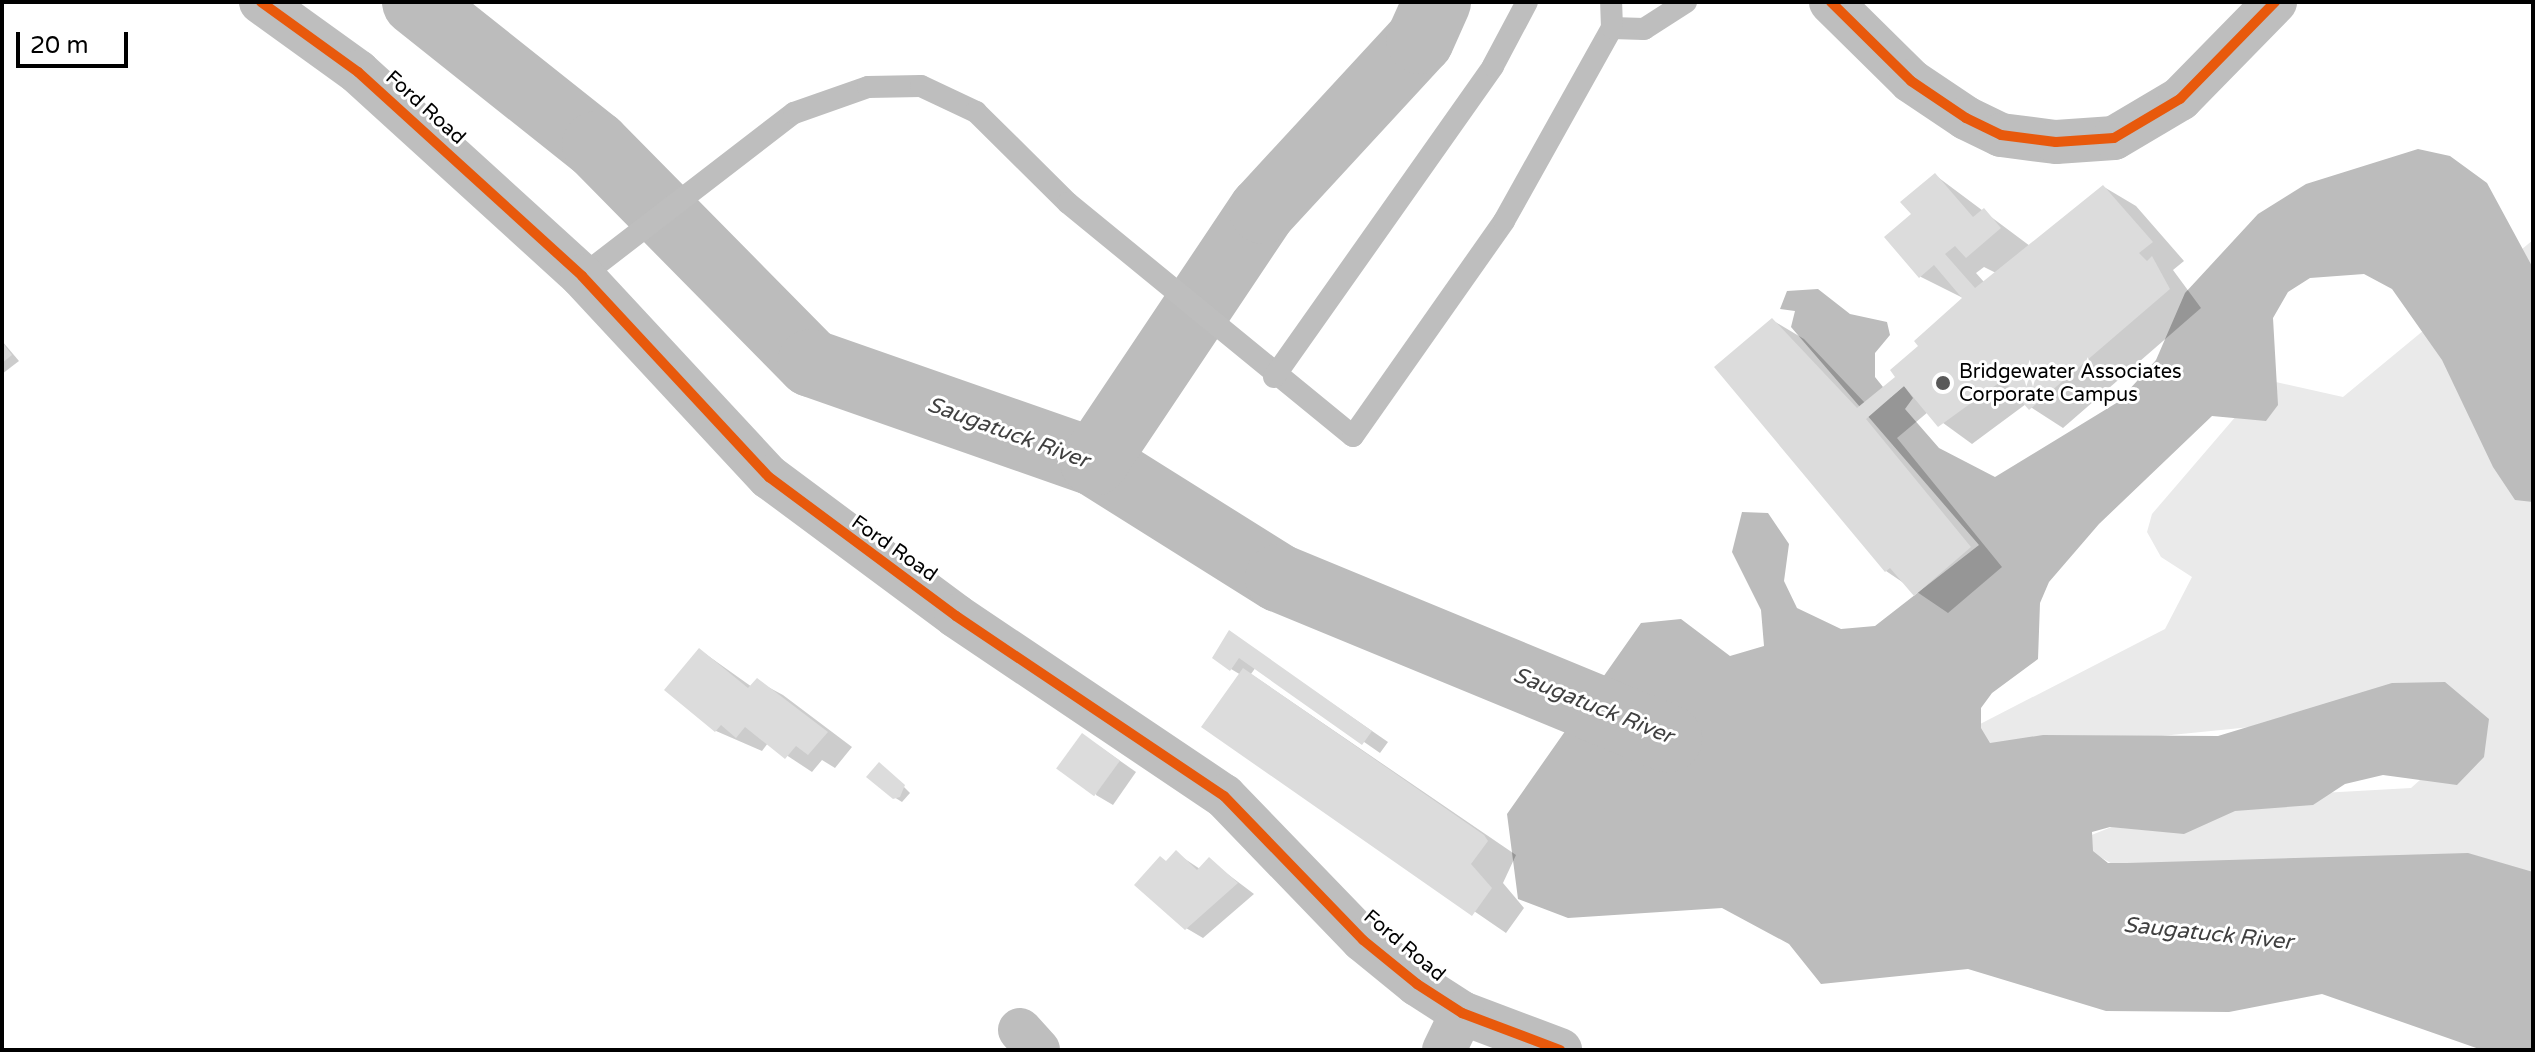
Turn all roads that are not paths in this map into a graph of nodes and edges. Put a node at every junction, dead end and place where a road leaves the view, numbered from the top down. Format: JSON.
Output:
{"nodes":[{"id":1,"x":261,"y":2,"type":"edge"},
{"id":2,"x":1527,"y":2,"type":"edge"},
{"id":3,"x":1611,"y":2,"type":"edge"},
{"id":4,"x":1686,"y":2,"type":"edge"},
{"id":5,"x":1831,"y":2,"type":"edge"},
{"id":6,"x":2275,"y":2,"type":"edge"},
{"id":7,"x":1612,"y":28,"type":"junction"},
{"id":8,"x":582,"y":276,"type":"junction"},
{"id":9,"x":1274,"y":377,"type":"junction"},
{"id":10,"x":1453,"y":1032,"type":"edge"},
{"id":11,"x":1560,"y":1050,"type":"edge"}],
"edges":[{"from":1,"to":8,"type":"street","name":"Ford Road"},
{"from":2,"to":9,"type":"lane"},
{"from":3,"to":7,"type":"lane"},
{"from":4,"to":7,"type":"lane"},
{"from":5,"to":6,"type":"street"},
{"from":7,"to":9,"type":"lane"},
{"from":8,"to":9,"type":"lane"},
{"from":8,"to":10,"type":"street","name":"Ford Road"},
{"from":10,"to":11,"type":"street","name":"Ford Road"}]}
